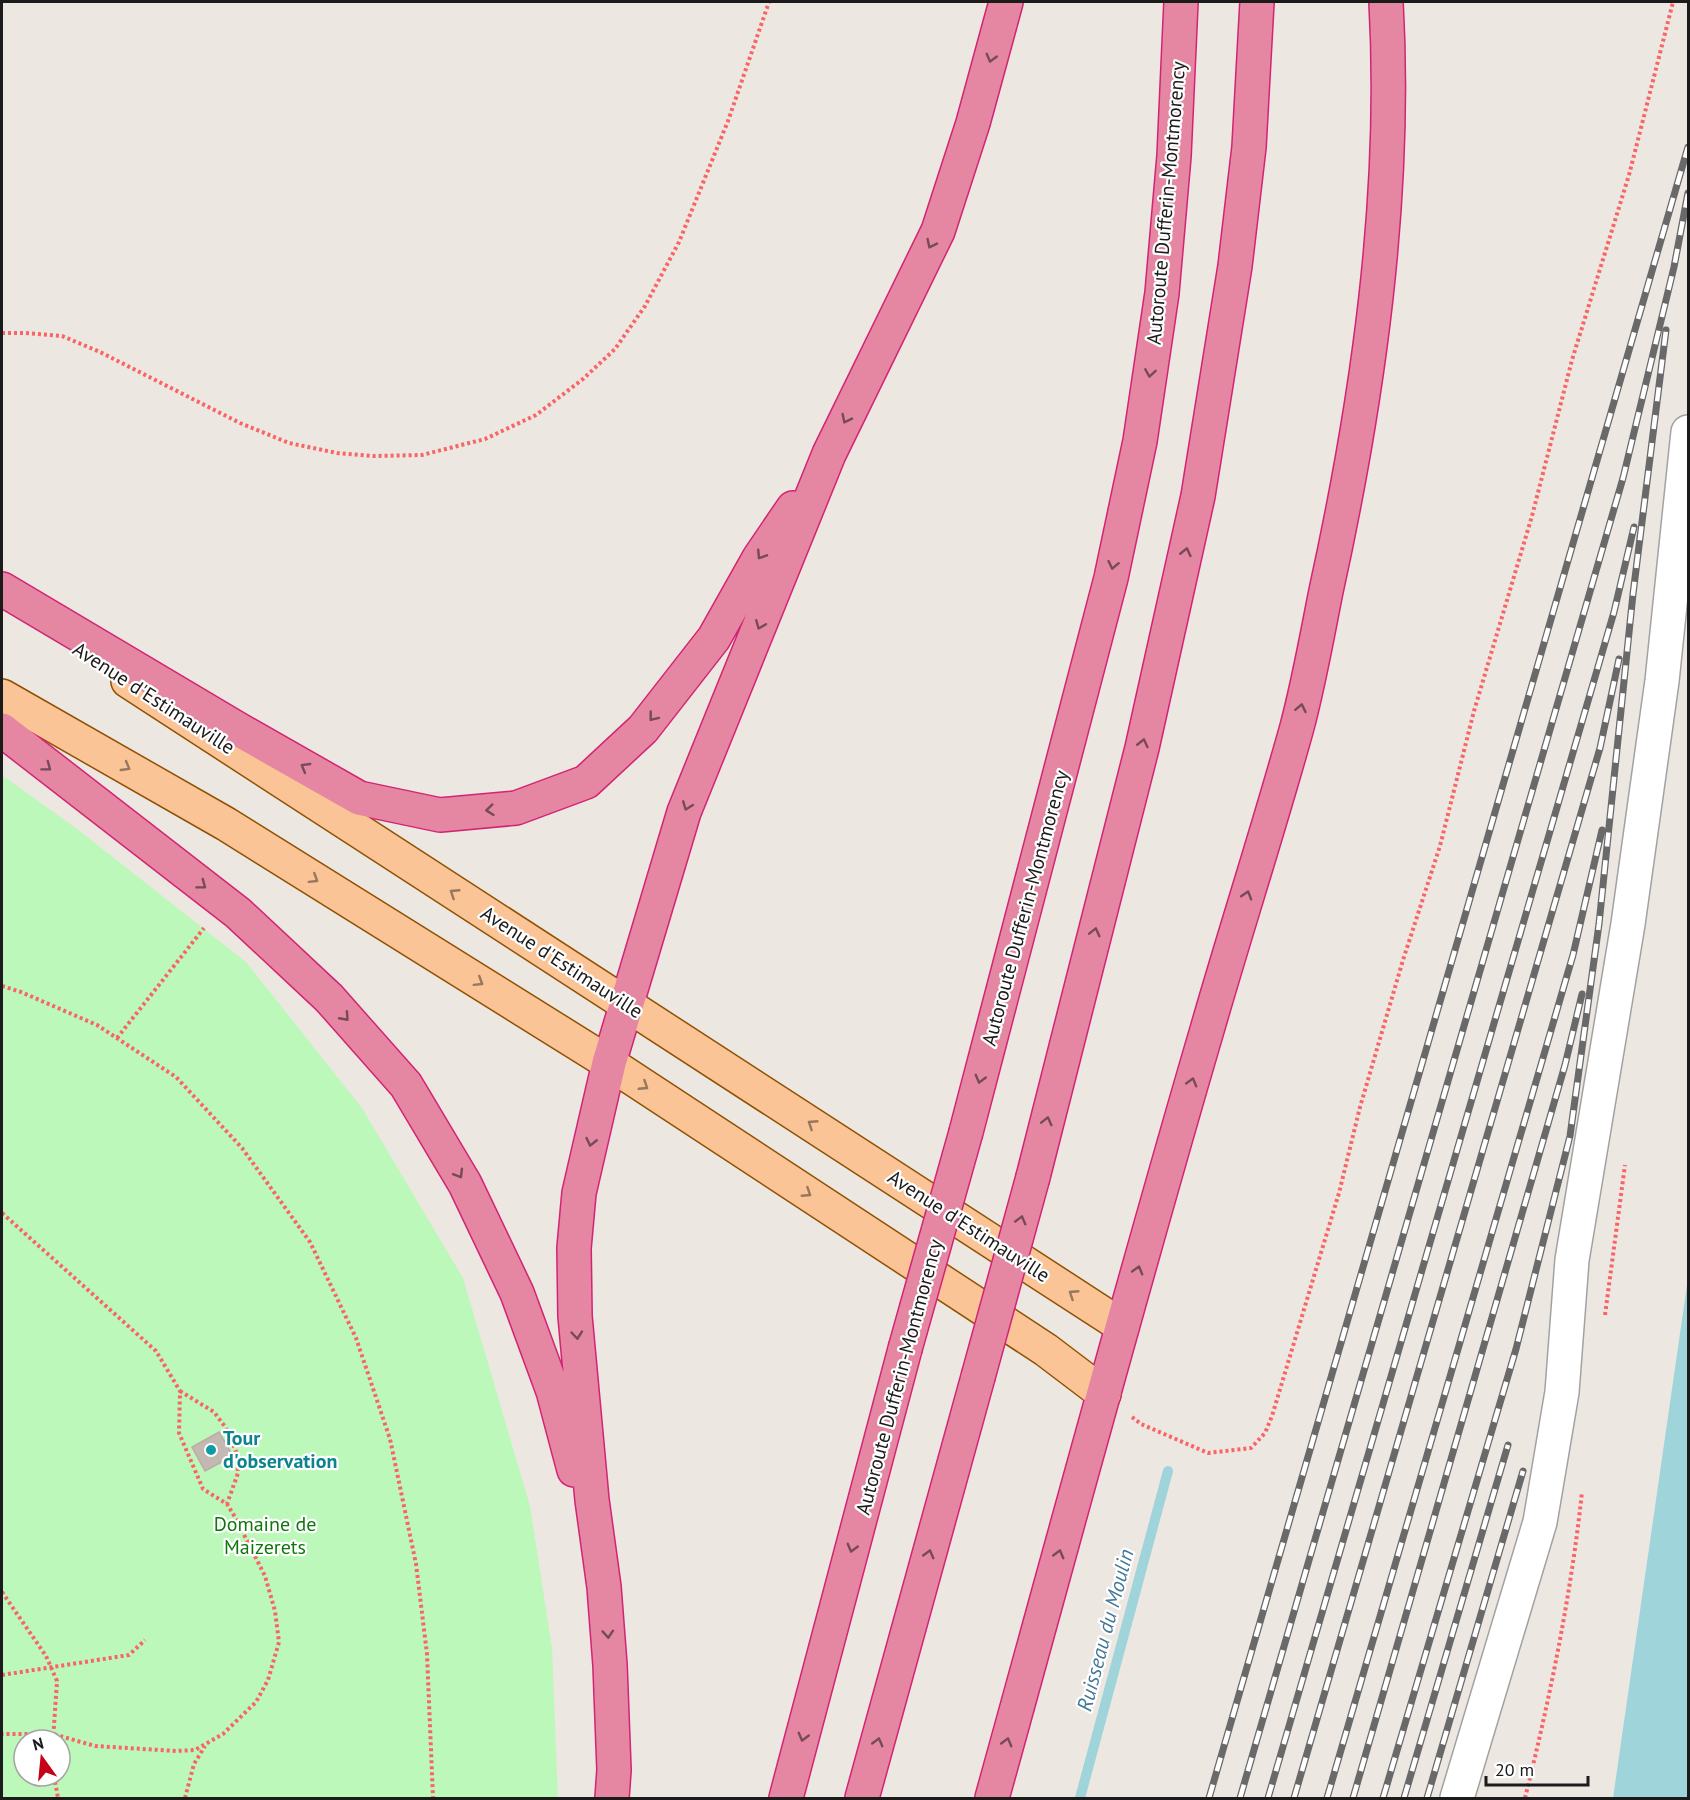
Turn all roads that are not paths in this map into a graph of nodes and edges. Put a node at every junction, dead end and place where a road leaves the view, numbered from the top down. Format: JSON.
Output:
{"nodes":[{"id":1,"x":1006,"y":2,"type":"edge"},
{"id":2,"x":1181,"y":2,"type":"edge"},
{"id":3,"x":1257,"y":2,"type":"edge"},
{"id":4,"x":1386,"y":2,"type":"edge"},
{"id":5,"x":1689,"y":432,"type":"edge"},
{"id":6,"x":829,"y":454,"type":"junction"},
{"id":7,"x":2,"y":589,"type":"edge"},
{"id":8,"x":2,"y":597,"type":"edge"},
{"id":9,"x":2,"y":696,"type":"edge"},
{"id":10,"x":2,"y":730,"type":"edge"},
{"id":11,"x":627,"y":1004,"type":"junction"},
{"id":12,"x":609,"y":1063,"type":"junction"},
{"id":13,"x":1122,"y":1326,"type":"junction"},
{"id":14,"x":1104,"y":1394,"type":"junction"},
{"id":15,"x":604,"y":1587,"type":"junction"},
{"id":16,"x":612,"y":1798,"type":"edge"},
{"id":17,"x":786,"y":1798,"type":"edge"},
{"id":18,"x":862,"y":1798,"type":"edge"},
{"id":19,"x":992,"y":1798,"type":"edge"},
{"id":20,"x":1457,"y":1798,"type":"edge"}],
"edges":[{"from":1,"to":6,"type":"highway","one_way":true},
{"from":2,"to":17,"type":"highway","name":"Autoroute Dufferin-Montmorency","one_way":true,"bridge":true},
{"from":18,"to":3,"type":"highway","one_way":true,"bridge":true},
{"from":13,"to":4,"type":"highway","one_way":true},
{"from":5,"to":20,"type":"lane"},
{"from":6,"to":7,"type":"highway","one_way":true},
{"from":6,"to":11,"type":"highway","one_way":true},
{"from":11,"to":8,"type":"main road","name":"Avenue d'Estimauville","one_way":true},
{"from":9,"to":12,"type":"main road","one_way":true},
{"from":10,"to":15,"type":"highway","one_way":true},
{"from":11,"to":12,"type":"highway"},
{"from":13,"to":11,"type":"main road","name":"Avenue d'Estimauville","one_way":true},
{"from":12,"to":14,"type":"main road","one_way":true},
{"from":12,"to":15,"type":"highway","one_way":true},
{"from":13,"to":14,"type":"highway"},
{"from":19,"to":14,"type":"highway","one_way":true},
{"from":15,"to":16,"type":"highway","one_way":true}]}
